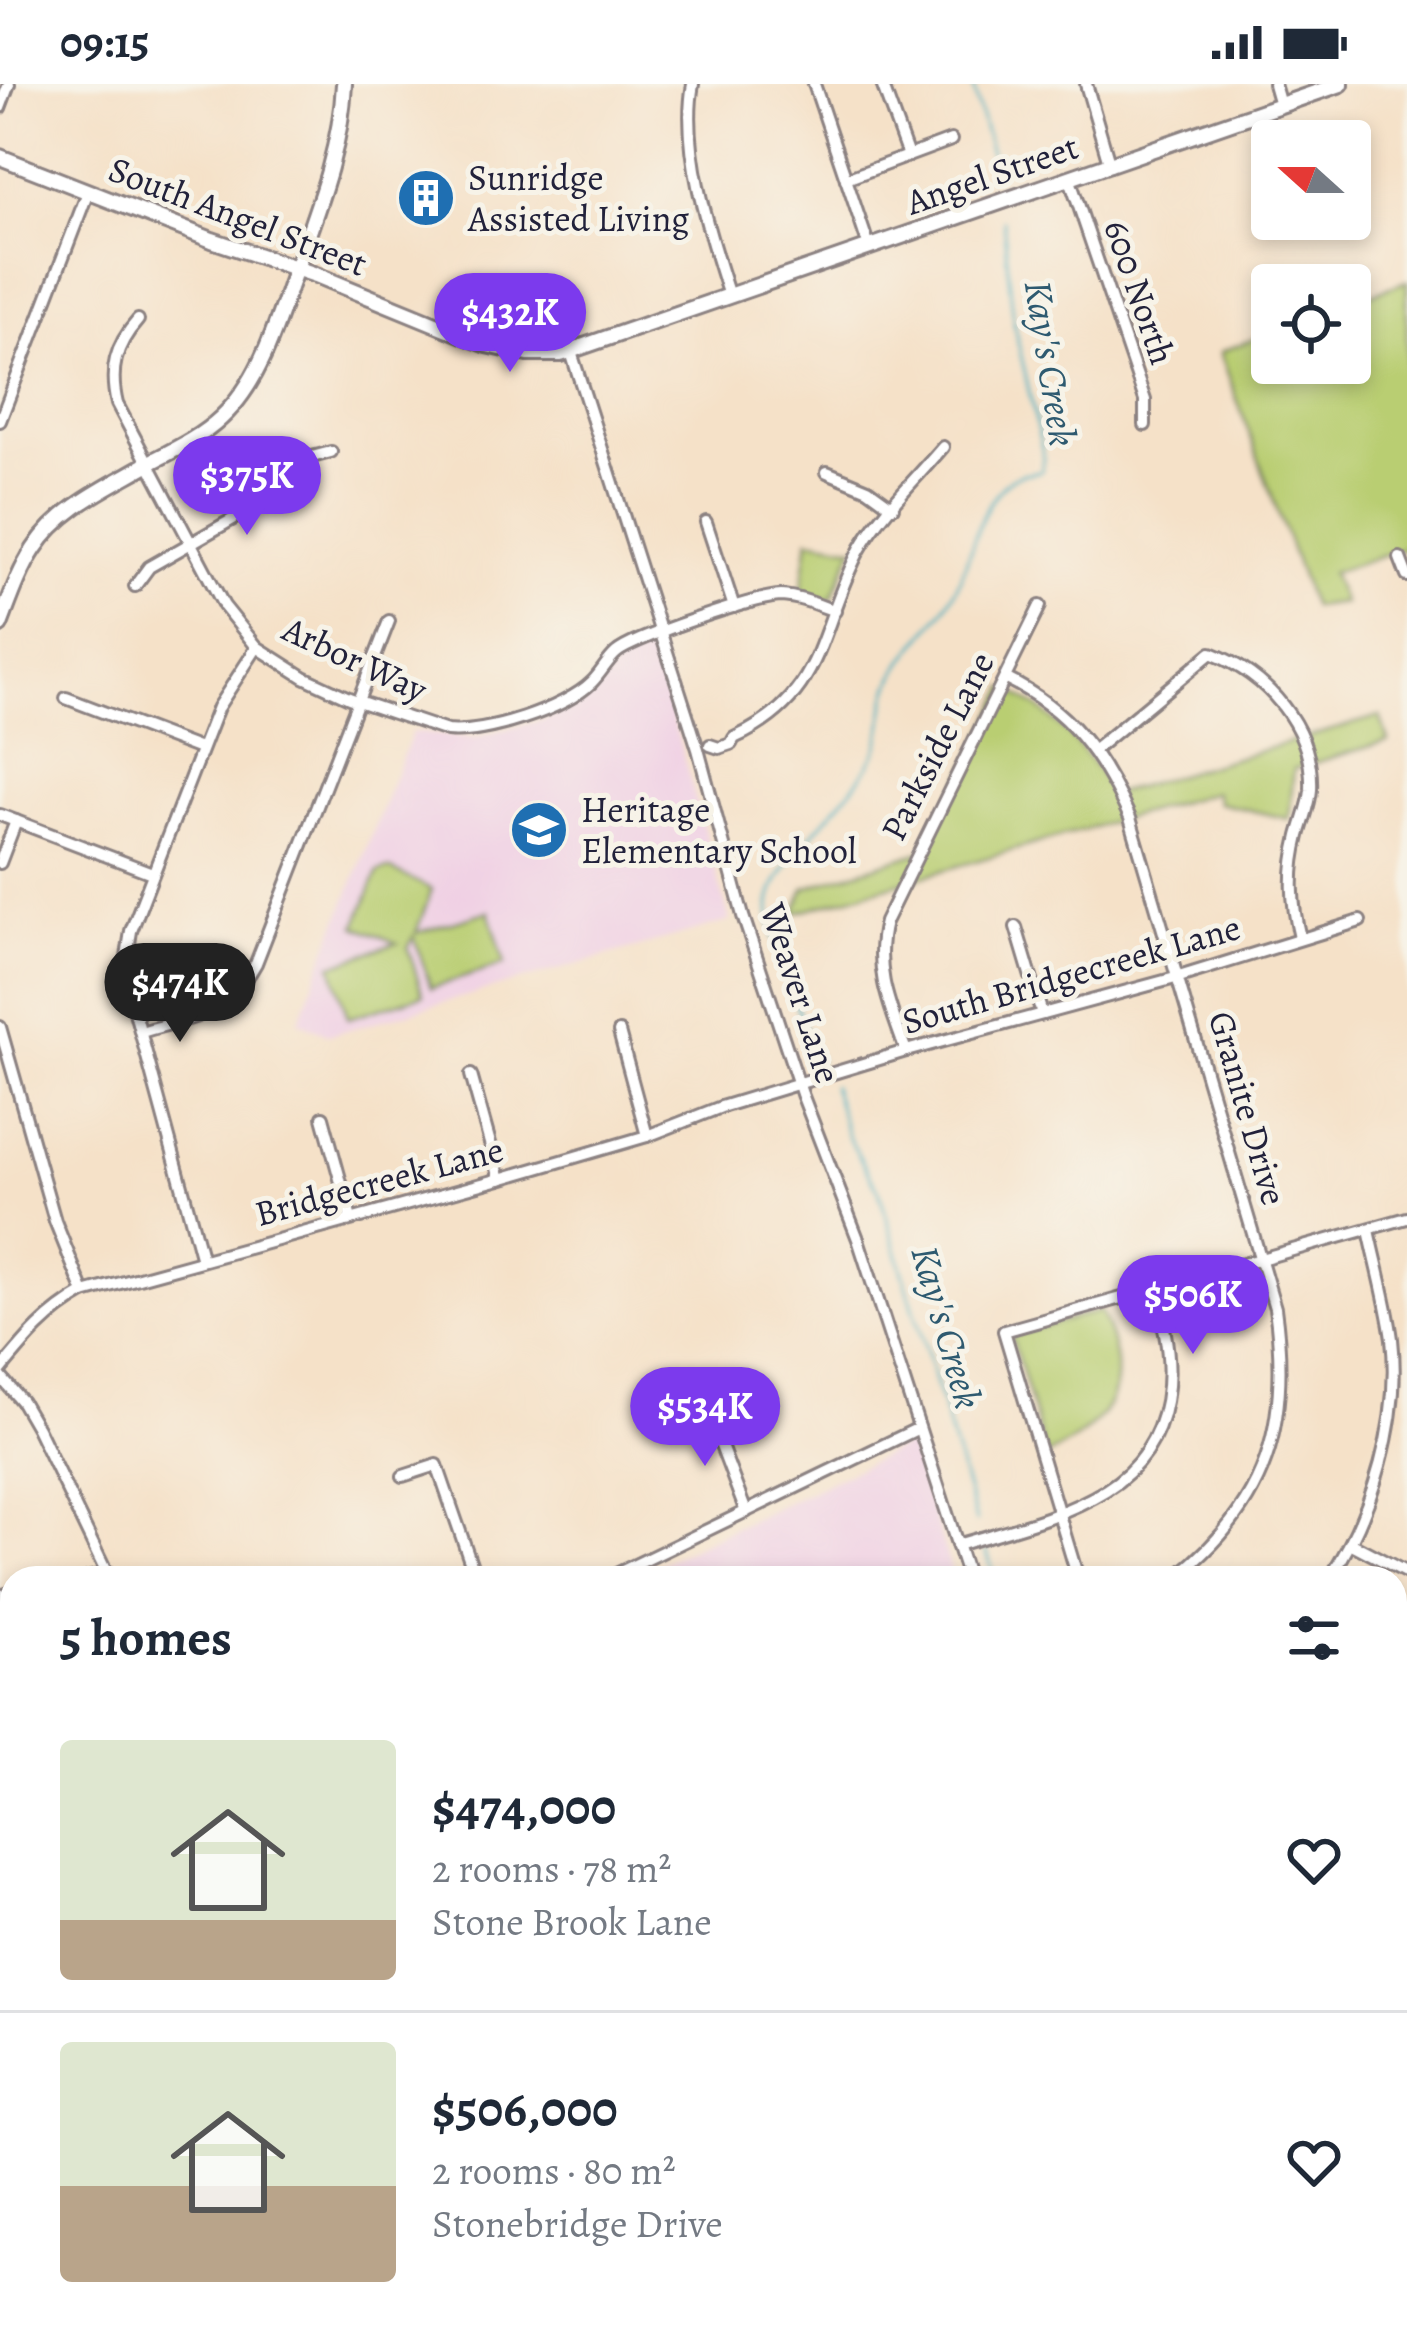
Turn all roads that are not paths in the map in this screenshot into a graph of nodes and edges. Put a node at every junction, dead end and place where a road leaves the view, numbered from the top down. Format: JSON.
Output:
{"nodes":[{"id":1,"x":9,"y":84,"type":"edge"},
{"id":2,"x":344,"y":84,"type":"edge"},
{"id":3,"x":693,"y":84,"type":"edge"},
{"id":4,"x":814,"y":84,"type":"edge"},
{"id":5,"x":882,"y":84,"type":"edge"},
{"id":6,"x":1086,"y":84,"type":"edge"},
{"id":7,"x":1274,"y":84,"type":"edge"},
{"id":8,"x":1341,"y":84,"type":"edge"},
{"id":9,"x":1280,"y":105,"type":"junction"},
{"id":10,"x":0,"y":109,"type":"edge"},
{"id":11,"x":951,"y":140,"type":"dead end"},
{"id":12,"x":908,"y":156,"type":"junction"},
{"id":13,"x":0,"y":157,"type":"edge"},
{"id":14,"x":1110,"y":166,"type":"junction"},
{"id":15,"x":846,"y":179,"type":"junction"},
{"id":16,"x":1070,"y":180,"type":"junction"},
{"id":17,"x":88,"y":192,"type":"junction"},
{"id":18,"x":869,"y":247,"type":"junction"},
{"id":19,"x":296,"y":268,"type":"junction"},
{"id":20,"x":729,"y":296,"type":"junction"},
{"id":21,"x":139,"y":320,"type":"dead end"},
{"id":22,"x":571,"y":352,"type":"junction"},
{"id":23,"x":0,"y":421,"type":"edge"},
{"id":24,"x":1144,"y":425,"type":"dead end"},
{"id":25,"x":944,"y":447,"type":"dead end"},
{"id":26,"x":331,"y":452,"type":"dead end"},
{"id":27,"x":147,"y":465,"type":"junction"},
{"id":28,"x":827,"y":472,"type":"dead end"},
{"id":29,"x":893,"y":507,"type":"junction"},
{"id":30,"x":706,"y":522,"type":"dead end"},
{"id":31,"x":191,"y":544,"type":"junction"},
{"id":32,"x":1400,"y":558,"type":"dead end"},
{"id":33,"x":1407,"y":576,"type":"edge"},
{"id":34,"x":135,"y":586,"type":"dead end"},
{"id":35,"x":1040,"y":606,"type":"dead end"},
{"id":36,"x":734,"y":607,"type":"junction"},
{"id":37,"x":835,"y":611,"type":"junction"},
{"id":38,"x":388,"y":620,"type":"dead end"},
{"id":39,"x":0,"y":625,"type":"edge"},
{"id":40,"x":661,"y":632,"type":"junction"},
{"id":41,"x":257,"y":647,"type":"junction"},
{"id":42,"x":1005,"y":678,"type":"junction"},
{"id":43,"x":66,"y":698,"type":"dead end"},
{"id":44,"x":358,"y":702,"type":"junction"},
{"id":45,"x":704,"y":747,"type":"junction"},
{"id":46,"x":200,"y":749,"type":"junction"},
{"id":47,"x":1094,"y":750,"type":"junction"},
{"id":48,"x":0,"y":815,"type":"edge"},
{"id":49,"x":16,"y":821,"type":"junction"},
{"id":50,"x":0,"y":862,"type":"edge"},
{"id":51,"x":152,"y":873,"type":"junction"},
{"id":52,"x":1360,"y":921,"type":"dead end"},
{"id":53,"x":1016,"y":927,"type":"dead end"},
{"id":54,"x":1300,"y":938,"type":"junction"},
{"id":55,"x":1179,"y":977,"type":"junction"},
{"id":56,"x":1042,"y":1014,"type":"junction"},
{"id":57,"x":0,"y":1027,"type":"edge"},
{"id":58,"x":140,"y":1032,"type":"junction"},
{"id":59,"x":619,"y":1032,"type":"dead end"},
{"id":60,"x":906,"y":1051,"type":"junction"},
{"id":61,"x":5,"y":1070,"type":"edge"},
{"id":62,"x":471,"y":1075,"type":"dead end"},
{"id":63,"x":798,"y":1084,"type":"junction"},
{"id":64,"x":323,"y":1117,"type":"dead end"},
{"id":65,"x":647,"y":1136,"type":"junction"},
{"id":66,"x":500,"y":1179,"type":"junction"},
{"id":67,"x":1407,"y":1218,"type":"edge"},
{"id":68,"x":351,"y":1219,"type":"junction"},
{"id":69,"x":1370,"y":1230,"type":"junction"},
{"id":70,"x":1261,"y":1259,"type":"junction"},
{"id":71,"x":202,"y":1260,"type":"junction"},
{"id":72,"x":1154,"y":1290,"type":"junction"},
{"id":73,"x":84,"y":1293,"type":"junction"},
{"id":74,"x":0,"y":1374,"type":"edge"},
{"id":75,"x":707,"y":1409,"type":"dead end"},
{"id":76,"x":920,"y":1428,"type":"junction"},
{"id":77,"x":403,"y":1476,"type":"dead end"},
{"id":78,"x":746,"y":1513,"type":"junction"},
{"id":79,"x":1056,"y":1513,"type":"junction"},
{"id":80,"x":1352,"y":1544,"type":"junction"},
{"id":81,"x":957,"y":1545,"type":"junction"},
{"id":82,"x":104,"y":1566,"type":"edge"},
{"id":83,"x":472,"y":1566,"type":"edge"},
{"id":84,"x":633,"y":1566,"type":"edge"},
{"id":85,"x":964,"y":1566,"type":"edge"},
{"id":86,"x":1074,"y":1566,"type":"edge"},
{"id":87,"x":1187,"y":1566,"type":"edge"},
{"id":88,"x":1338,"y":1566,"type":"edge"},
{"id":89,"x":1394,"y":1566,"type":"edge"}],
"edges":[{"from":1,"to":10,"type":"street"},
{"from":2,"to":19,"type":"main road"},
{"from":3,"to":20,"type":"street"},
{"from":4,"to":15,"type":"street"},
{"from":5,"to":12,"type":"street"},
{"from":6,"to":14,"type":"street"},
{"from":7,"to":9,"type":"street"},
{"from":8,"to":9,"type":"main road","name":"Angel Street"},
{"from":9,"to":14,"type":"main road","name":"Angel Street"},
{"from":11,"to":12,"type":"street"},
{"from":12,"to":15,"type":"street"},
{"from":13,"to":17,"type":"main road","name":"South Angel Street"},
{"from":14,"to":16,"type":"main road","name":"Angel Street"},
{"from":15,"to":18,"type":"street"},
{"from":16,"to":18,"type":"main road","name":"Angel Street"},
{"from":16,"to":24,"type":"street","name":"600 North"},
{"from":17,"to":19,"type":"main road","name":"South Angel Street"},
{"from":17,"to":23,"type":"street"},
{"from":18,"to":20,"type":"main road","name":"Angel Street"},
{"from":19,"to":22,"type":"main road","name":"South Angel Street"},
{"from":19,"to":27,"type":"main road"},
{"from":20,"to":22,"type":"main road","name":"South Angel Street"},
{"from":21,"to":27,"type":"street","name":"Arbor Way"},
{"from":22,"to":40,"type":"street","name":"Weaver Lane"},
{"from":25,"to":29,"type":"street"},
{"from":26,"to":31,"type":"street"},
{"from":27,"to":31,"type":"street","name":"Arbor Way"},
{"from":27,"to":39,"type":"main road"},
{"from":28,"to":29,"type":"street"},
{"from":29,"to":37,"type":"street"},
{"from":30,"to":36,"type":"street"},
{"from":31,"to":34,"type":"street"},
{"from":31,"to":41,"type":"street","name":"Arbor Way"},
{"from":32,"to":33,"type":"street"},
{"from":35,"to":42,"type":"street","name":"Parkside Lane"},
{"from":36,"to":37,"type":"street","name":"Arbor Way"},
{"from":36,"to":40,"type":"street","name":"Arbor Way"},
{"from":37,"to":45,"type":"street"},
{"from":38,"to":44,"type":"street"},
{"from":40,"to":44,"type":"street","name":"Arbor Way"},
{"from":40,"to":45,"type":"street","name":"Weaver Lane"},
{"from":41,"to":44,"type":"street","name":"Arbor Way"},
{"from":41,"to":46,"type":"street"},
{"from":42,"to":47,"type":"street","name":"Granite Drive"},
{"from":42,"to":60,"type":"street","name":"Parkside Lane"},
{"from":43,"to":46,"type":"street"},
{"from":44,"to":58,"type":"street"},
{"from":45,"to":63,"type":"street","name":"Weaver Lane"},
{"from":46,"to":51,"type":"street"},
{"from":47,"to":54,"type":"street"},
{"from":47,"to":55,"type":"street","name":"Granite Drive"},
{"from":48,"to":49,"type":"street"},
{"from":49,"to":50,"type":"street"},
{"from":49,"to":51,"type":"street"},
{"from":51,"to":58,"type":"street"},
{"from":52,"to":54,"type":"street","name":"South Bridgecreek Lane"},
{"from":53,"to":56,"type":"street"},
{"from":54,"to":55,"type":"street","name":"South Bridgecreek Lane"},
{"from":55,"to":56,"type":"street","name":"South Bridgecreek Lane"},
{"from":55,"to":70,"type":"street","name":"Granite Drive"},
{"from":56,"to":60,"type":"street","name":"South Bridgecreek Lane"},
{"from":57,"to":61,"type":"street"},
{"from":58,"to":71,"type":"street"},
{"from":59,"to":65,"type":"street"},
{"from":60,"to":63,"type":"street","name":"South Bridgecreek Lane"},
{"from":61,"to":73,"type":"street"},
{"from":62,"to":66,"type":"street"},
{"from":63,"to":65,"type":"street","name":"Bridgecreek Lane"},
{"from":63,"to":76,"type":"street","name":"Weaver Lane"},
{"from":64,"to":68,"type":"street"},
{"from":65,"to":66,"type":"street","name":"Bridgecreek Lane"},
{"from":66,"to":68,"type":"street","name":"Bridgecreek Lane"},
{"from":67,"to":69,"type":"street"},
{"from":68,"to":71,"type":"street","name":"Bridgecreek Lane"},
{"from":69,"to":70,"type":"street"},
{"from":69,"to":80,"type":"street"},
{"from":70,"to":72,"type":"street"},
{"from":70,"to":87,"type":"street","name":"Granite Drive"},
{"from":71,"to":73,"type":"street","name":"Bridgecreek Lane"},
{"from":72,"to":79,"type":"street"},
{"from":72,"to":79,"type":"street"},
{"from":73,"to":74,"type":"street","name":"Bridgecreek Lane"},
{"from":74,"to":82,"type":"street"},
{"from":75,"to":78,"type":"street"},
{"from":76,"to":78,"type":"street"},
{"from":76,"to":81,"type":"street","name":"Weaver Lane"},
{"from":77,"to":83,"type":"street"},
{"from":78,"to":84,"type":"street"},
{"from":79,"to":81,"type":"street"},
{"from":79,"to":86,"type":"street"},
{"from":80,"to":88,"type":"street"},
{"from":80,"to":89,"type":"street"},
{"from":81,"to":85,"type":"street","name":"Weaver Lane"}]}
